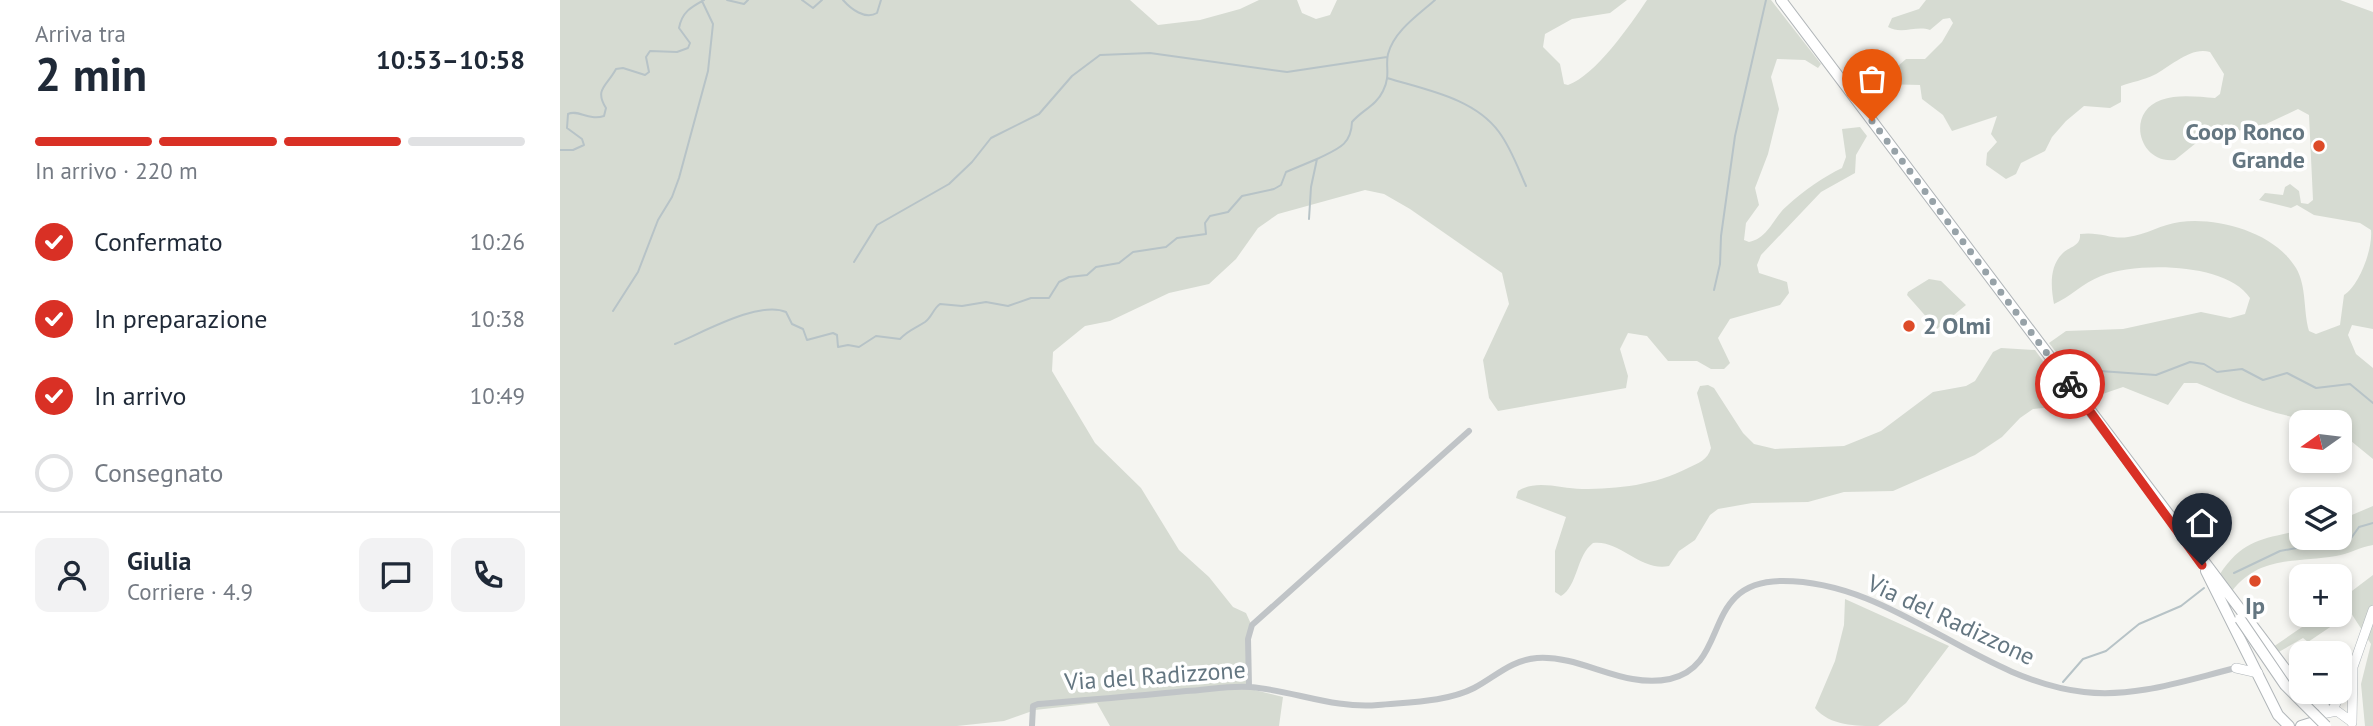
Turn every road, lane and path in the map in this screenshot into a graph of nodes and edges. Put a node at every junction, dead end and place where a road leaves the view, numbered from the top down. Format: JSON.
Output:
{"nodes":[{"id":1,"x":1779,"y":0,"type":"edge"},
{"id":2,"x":1469,"y":431,"type":"dead end"},
{"id":3,"x":2190,"y":545,"type":"junction"},
{"id":4,"x":2373,"y":610,"type":"edge"},
{"id":5,"x":2253,"y":660,"type":"junction"},
{"id":6,"x":2353,"y":667,"type":"joint"},
{"id":7,"x":2236,"y":668,"type":"junction"},
{"id":8,"x":2289,"y":673,"type":"edge"},
{"id":9,"x":2261,"y":676,"type":"junction"},
{"id":10,"x":1249,"y":686,"type":"junction"},
{"id":11,"x":2320,"y":704,"type":"edge"},
{"id":12,"x":2333,"y":704,"type":"edge"},
{"id":13,"x":2330,"y":711,"type":"junction"},
{"id":14,"x":2313,"y":724,"type":"edge"},
{"id":15,"x":2353,"y":725,"type":"edge"},
{"id":16,"x":1032,"y":726,"type":"edge"},
{"id":17,"x":2289,"y":726,"type":"edge"},
{"id":18,"x":2301,"y":726,"type":"edge"},
{"id":19,"x":2326,"y":726,"type":"edge"}],
"edges":[{"from":1,"to":3,"type":"main road"},
{"from":2,"to":10,"type":"street"},
{"from":3,"to":5,"type":"main road"},
{"from":3,"to":8,"type":"main road"},
{"from":3,"to":19,"type":"main road","bridge":true},
{"from":4,"to":6,"type":"main road"},
{"from":5,"to":7,"type":"main road"},
{"from":5,"to":9,"type":"main road"},
{"from":6,"to":15,"type":"main road"},
{"from":7,"to":9,"type":"main road"},
{"from":7,"to":10,"type":"street","name":"Via del Radizzone"},
{"from":9,"to":17,"type":"main road"},
{"from":10,"to":16,"type":"street","name":"Via del Radizzone"},
{"from":11,"to":13,"type":"main road"},
{"from":12,"to":13,"type":"main road"},
{"from":13,"to":14,"type":"main road"},
{"from":13,"to":15,"type":"main road"},
{"from":14,"to":18,"type":"main road"}]}
